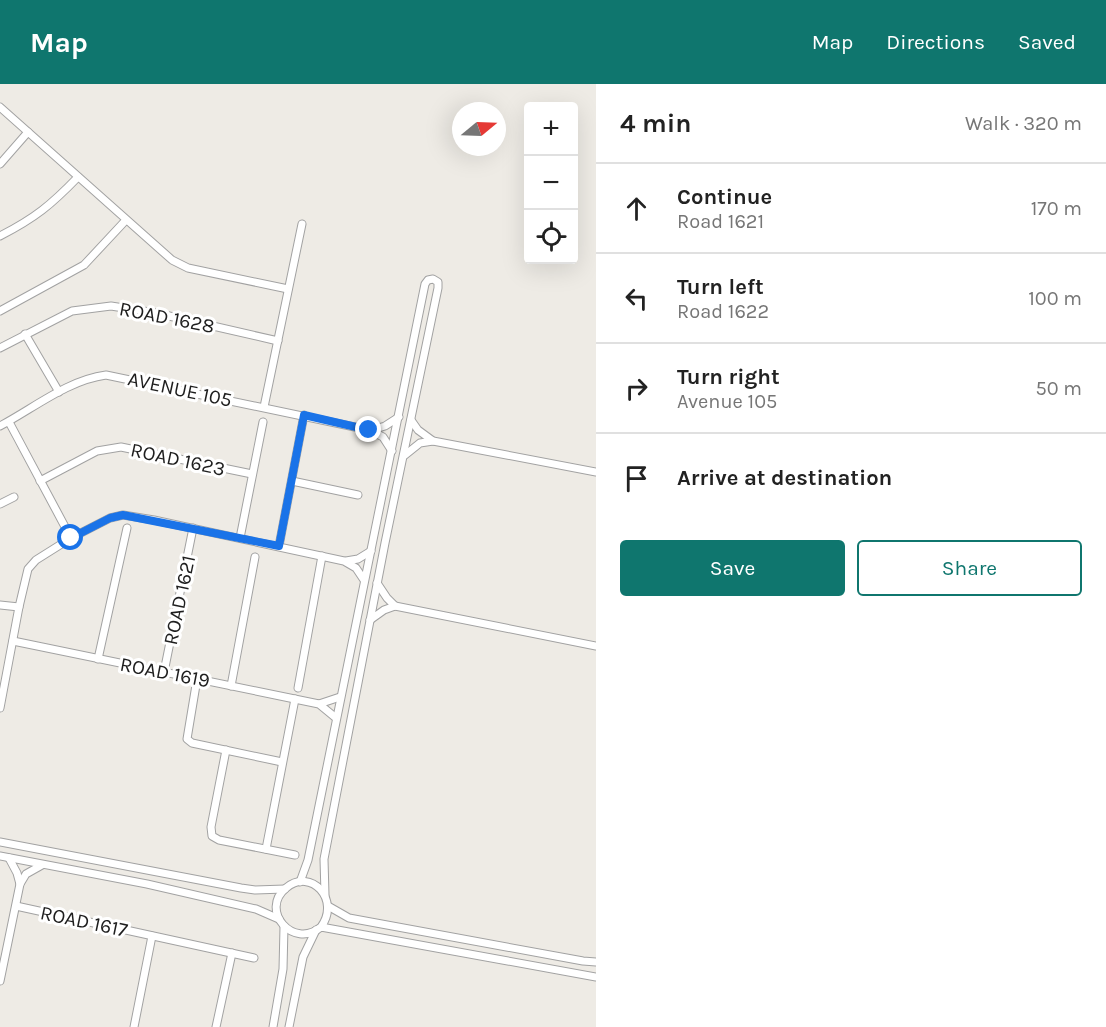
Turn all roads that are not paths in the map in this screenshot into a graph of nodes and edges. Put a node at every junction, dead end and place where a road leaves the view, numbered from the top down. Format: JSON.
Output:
{"nodes":[{"id":1,"x":0,"y":107,"type":"edge"},
{"id":2,"x":28,"y":132,"type":"junction"},
{"id":3,"x":0,"y":164,"type":"edge"},
{"id":4,"x":78,"y":177,"type":"junction"},
{"id":5,"x":126,"y":220,"type":"junction"},
{"id":6,"x":302,"y":224,"type":"dead end"},
{"id":7,"x":0,"y":236,"type":"edge"},
{"id":8,"x":288,"y":289,"type":"junction"},
{"id":9,"x":0,"y":311,"type":"edge"},
{"id":10,"x":25,"y":334,"type":"junction"},
{"id":11,"x":278,"y":341,"type":"junction"},
{"id":12,"x":0,"y":348,"type":"edge"},
{"id":13,"x":59,"y":392,"type":"junction"},
{"id":14,"x":264,"y":407,"type":"junction"},
{"id":15,"x":304,"y":415,"type":"junction"},
{"id":16,"x":399,"y":417,"type":"junction"},
{"id":17,"x":411,"y":420,"type":"junction"},
{"id":18,"x":9,"y":422,"type":"junction"},
{"id":19,"x":263,"y":422,"type":"dead end"},
{"id":20,"x":0,"y":426,"type":"edge"},
{"id":21,"x":369,"y":430,"type":"junction"},
{"id":22,"x":434,"y":441,"type":"junction"},
{"id":23,"x":392,"y":451,"type":"junction"},
{"id":24,"x":404,"y":456,"type":"junction"},
{"id":25,"x":596,"y":472,"type":"edge"},
{"id":26,"x":252,"y":474,"type":"junction"},
{"id":27,"x":292,"y":481,"type":"junction"},
{"id":28,"x":40,"y":482,"type":"junction"},
{"id":29,"x":358,"y":495,"type":"dead end"},
{"id":30,"x":14,"y":497,"type":"dead end"},
{"id":31,"x":0,"y":504,"type":"edge"},
{"id":32,"x":127,"y":528,"type":"dead end"},
{"id":33,"x":193,"y":528,"type":"junction"},
{"id":34,"x":71,"y":538,"type":"junction"},
{"id":35,"x":240,"y":538,"type":"junction"},
{"id":36,"x":279,"y":546,"type":"junction"},
{"id":37,"x":371,"y":551,"type":"junction"},
{"id":38,"x":322,"y":556,"type":"junction"},
{"id":39,"x":255,"y":557,"type":"dead end"},
{"id":40,"x":344,"y":561,"type":"junction"},
{"id":41,"x":364,"y":580,"type":"junction"},
{"id":42,"x":378,"y":583,"type":"junction"},
{"id":43,"x":0,"y":604,"type":"edge"},
{"id":44,"x":395,"y":606,"type":"junction"},
{"id":45,"x":19,"y":607,"type":"junction"},
{"id":46,"x":370,"y":620,"type":"junction"},
{"id":47,"x":14,"y":641,"type":"junction"},
{"id":48,"x":596,"y":646,"type":"edge"},
{"id":49,"x":98,"y":659,"type":"junction"},
{"id":50,"x":164,"y":672,"type":"junction"},
{"id":51,"x":4,"y":673,"type":"edge"},
{"id":52,"x":197,"y":679,"type":"junction"},
{"id":53,"x":231,"y":686,"type":"junction"},
{"id":54,"x":298,"y":688,"type":"dead end"},
{"id":55,"x":340,"y":697,"type":"junction"},
{"id":56,"x":295,"y":699,"type":"junction"},
{"id":57,"x":319,"y":704,"type":"junction"},
{"id":58,"x":0,"y":708,"type":"edge"},
{"id":59,"x":336,"y":718,"type":"junction"},
{"id":60,"x":226,"y":750,"type":"junction"},
{"id":61,"x":282,"y":762,"type":"junction"},
{"id":62,"x":0,"y":842,"type":"edge"},
{"id":63,"x":266,"y":849,"type":"junction"},
{"id":64,"x":295,"y":855,"type":"dead end"},
{"id":65,"x":0,"y":856,"type":"edge"},
{"id":66,"x":9,"y":858,"type":"junction"},
{"id":67,"x":42,"y":865,"type":"junction"},
{"id":68,"x":300,"y":882,"type":"junction"},
{"id":69,"x":20,"y":884,"type":"junction"},
{"id":70,"x":285,"y":889,"type":"junction"},
{"id":71,"x":325,"y":895,"type":"junction"},
{"id":72,"x":16,"y":906,"type":"junction"},
{"id":73,"x":328,"y":906,"type":"junction"},
{"id":74,"x":279,"y":919,"type":"junction"},
{"id":75,"x":284,"y":927,"type":"junction"},
{"id":76,"x":319,"y":929,"type":"junction"},
{"id":77,"x":152,"y":936,"type":"junction"},
{"id":78,"x":232,"y":953,"type":"junction"},
{"id":79,"x":254,"y":958,"type":"dead end"},
{"id":80,"x":596,"y":962,"type":"edge"},
{"id":81,"x":596,"y":977,"type":"edge"},
{"id":82,"x":0,"y":981,"type":"edge"},
{"id":83,"x":134,"y":1027,"type":"edge"},
{"id":84,"x":216,"y":1027,"type":"edge"},
{"id":85,"x":273,"y":1027,"type":"edge"},
{"id":86,"x":289,"y":1027,"type":"edge"}],
"edges":[{"from":1,"to":2,"type":"street"},
{"from":2,"to":3,"type":"street"},
{"from":2,"to":4,"type":"street"},
{"from":4,"to":5,"type":"street"},
{"from":4,"to":7,"type":"street"},
{"from":5,"to":8,"type":"street"},
{"from":5,"to":9,"type":"street"},
{"from":6,"to":8,"type":"street"},
{"from":8,"to":11,"type":"street"},
{"from":10,"to":11,"type":"street","name":"ROAD 1628"},
{"from":10,"to":12,"type":"street","name":"ROAD 1628"},
{"from":10,"to":13,"type":"street"},
{"from":11,"to":14,"type":"street"},
{"from":13,"to":14,"type":"street","name":"AVENUE 105"},
{"from":13,"to":18,"type":"street","name":"AVENUE 105"},
{"from":14,"to":15,"type":"street","name":"AVENUE 105"},
{"from":15,"to":21,"type":"street","name":"AVENUE 105"},
{"from":15,"to":27,"type":"street"},
{"from":16,"to":17,"type":"street"},
{"from":16,"to":21,"type":"street"},
{"from":16,"to":23,"type":"street"},
{"from":17,"to":22,"type":"street"},
{"from":17,"to":24,"type":"street"},
{"from":18,"to":20,"type":"street","name":"AVENUE 105"},
{"from":18,"to":28,"type":"street"},
{"from":19,"to":26,"type":"street","name":"ROAD 1623"},
{"from":21,"to":23,"type":"street","name":"AVENUE 105"},
{"from":22,"to":24,"type":"street"},
{"from":22,"to":25,"type":"street"},
{"from":23,"to":37,"type":"street"},
{"from":24,"to":42,"type":"street"},
{"from":26,"to":28,"type":"street","name":"ROAD 1623"},
{"from":26,"to":35,"type":"street","name":"ROAD 1623"},
{"from":27,"to":29,"type":"street"},
{"from":27,"to":36,"type":"street"},
{"from":28,"to":34,"type":"street"},
{"from":30,"to":31,"type":"street"},
{"from":32,"to":49,"type":"street","name":"ROAD 1619"},
{"from":33,"to":34,"type":"street","name":"ROAD 1621"},
{"from":33,"to":35,"type":"street","name":"ROAD 1621"},
{"from":33,"to":50,"type":"street","name":"ROAD 1621"},
{"from":34,"to":45,"type":"street","name":"ROAD 1621"},
{"from":35,"to":36,"type":"street","name":"ROAD 1621"},
{"from":36,"to":38,"type":"street","name":"ROAD 1621"},
{"from":37,"to":40,"type":"street"},
{"from":37,"to":41,"type":"street"},
{"from":38,"to":40,"type":"street","name":"ROAD 1621"},
{"from":38,"to":54,"type":"street"},
{"from":39,"to":53,"type":"street","name":"ROAD 1619"},
{"from":40,"to":41,"type":"street"},
{"from":41,"to":55,"type":"street"},
{"from":42,"to":44,"type":"street"},
{"from":42,"to":46,"type":"street"},
{"from":43,"to":45,"type":"street"},
{"from":44,"to":46,"type":"street"},
{"from":44,"to":48,"type":"street"},
{"from":45,"to":47,"type":"street","name":"ROAD 1621"},
{"from":46,"to":71,"type":"street"},
{"from":47,"to":49,"type":"street","name":"ROAD 1619"},
{"from":47,"to":51,"type":"street","name":"ROAD 1621"},
{"from":49,"to":50,"type":"street","name":"ROAD 1619"},
{"from":50,"to":52,"type":"street","name":"ROAD 1619"},
{"from":51,"to":58,"type":"street","name":"ROAD 1621"},
{"from":52,"to":53,"type":"street","name":"ROAD 1619"},
{"from":52,"to":60,"type":"street"},
{"from":53,"to":56,"type":"street","name":"ROAD 1619"},
{"from":55,"to":57,"type":"street"},
{"from":55,"to":59,"type":"street"},
{"from":56,"to":57,"type":"street","name":"ROAD 1619"},
{"from":56,"to":61,"type":"street"},
{"from":57,"to":59,"type":"street","name":"ROAD 1619"},
{"from":59,"to":68,"type":"street"},
{"from":60,"to":61,"type":"street"},
{"from":60,"to":63,"type":"street"},
{"from":61,"to":63,"type":"street"},
{"from":62,"to":70,"type":"street"},
{"from":63,"to":64,"type":"street"},
{"from":65,"to":66,"type":"street"},
{"from":66,"to":67,"type":"street"},
{"from":66,"to":69,"type":"street"},
{"from":67,"to":69,"type":"street"},
{"from":67,"to":74,"type":"street"},
{"from":68,"to":70,"type":"street"},
{"from":68,"to":71,"type":"street"},
{"from":69,"to":72,"type":"street"},
{"from":70,"to":74,"type":"street"},
{"from":71,"to":73,"type":"street"},
{"from":72,"to":77,"type":"street","name":"ROAD 1617"},
{"from":72,"to":82,"type":"street"},
{"from":73,"to":76,"type":"street"},
{"from":73,"to":80,"type":"street"},
{"from":74,"to":75,"type":"street"},
{"from":75,"to":76,"type":"street"},
{"from":75,"to":85,"type":"street"},
{"from":76,"to":81,"type":"street"},
{"from":76,"to":86,"type":"street"},
{"from":77,"to":78,"type":"street","name":"ROAD 1617"},
{"from":77,"to":83,"type":"street","name":"ROAD 1617"},
{"from":78,"to":79,"type":"street","name":"ROAD 1617"},
{"from":78,"to":84,"type":"street"}]}
